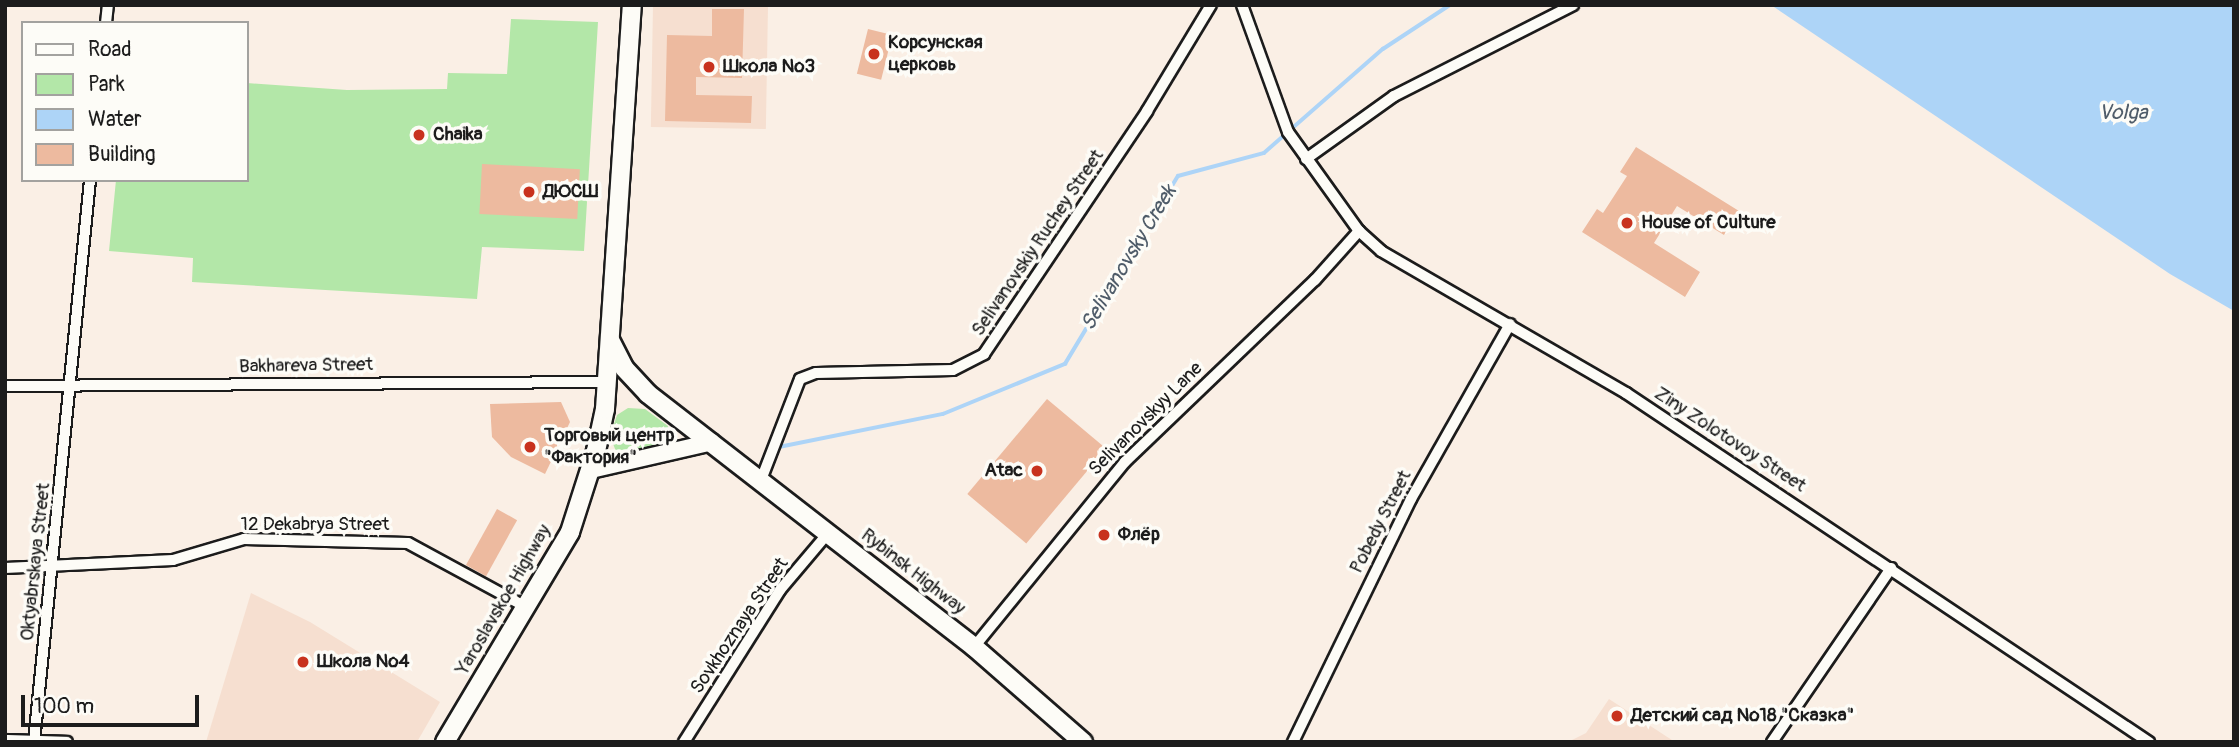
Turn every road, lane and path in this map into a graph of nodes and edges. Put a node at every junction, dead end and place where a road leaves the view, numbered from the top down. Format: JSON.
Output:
{"nodes":[{"id":1,"x":632,"y":5,"type":"edge"},
{"id":2,"x":1211,"y":5,"type":"edge"},
{"id":3,"x":1242,"y":5,"type":"edge"},
{"id":4,"x":1573,"y":5,"type":"edge"},
{"id":5,"x":1306,"y":159,"type":"junction"},
{"id":6,"x":90,"y":182,"type":"edge"},
{"id":7,"x":1359,"y":231,"type":"junction"},
{"id":8,"x":1510,"y":324,"type":"junction"},
{"id":9,"x":608,"y":336,"type":"junction"},
{"id":10,"x":607,"y":382,"type":"junction"},
{"id":11,"x":69,"y":385,"type":"junction"},
{"id":12,"x":5,"y":386,"type":"edge"},
{"id":13,"x":712,"y":442,"type":"junction"},
{"id":14,"x":591,"y":470,"type":"junction"},
{"id":15,"x":761,"y":480,"type":"junction"},
{"id":16,"x":829,"y":533,"type":"junction"},
{"id":17,"x":54,"y":567,"type":"junction"},
{"id":18,"x":5,"y":568,"type":"edge"},
{"id":19,"x":1891,"y":568,"type":"junction"},
{"id":20,"x":526,"y":607,"type":"junction"},
{"id":21,"x":974,"y":647,"type":"junction"},
{"id":22,"x":5,"y":740,"type":"edge"},
{"id":23,"x":35,"y":741,"type":"edge"},
{"id":24,"x":66,"y":742,"type":"edge"},
{"id":25,"x":445,"y":742,"type":"edge"},
{"id":26,"x":684,"y":742,"type":"edge"},
{"id":27,"x":1083,"y":742,"type":"edge"},
{"id":28,"x":1293,"y":742,"type":"edge"},
{"id":29,"x":1772,"y":742,"type":"edge"},
{"id":30,"x":2149,"y":742,"type":"edge"}],
"edges":[{"from":1,"to":9,"type":"main road","name":"Yaroslavskoe Highway"},
{"from":2,"to":15,"type":"street","name":"Selivanovskiy Ruchey Street"},
{"from":3,"to":5,"type":"street","name":"Ziny Zolotovoy Street"},
{"from":4,"to":5,"type":"street"},
{"from":5,"to":7,"type":"street","name":"Ziny Zolotovoy Street"},
{"from":6,"to":11,"type":"street","name":"Oktyabrskaya Street"},
{"from":7,"to":8,"type":"street","name":"Ziny Zolotovoy Street"},
{"from":7,"to":21,"type":"street","name":"Selivanovskyy Lane"},
{"from":8,"to":19,"type":"street","name":"Ziny Zolotovoy Street"},
{"from":8,"to":28,"type":"street","name":"Pobedy Street"},
{"from":9,"to":10,"type":"main road","name":"Yaroslavskoe Highway"},
{"from":9,"to":13,"type":"main road","name":"Rybinsk Highway"},
{"from":10,"to":11,"type":"street","name":"Bakhareva Street"},
{"from":10,"to":14,"type":"main road","name":"Yaroslavskoe Highway"},
{"from":11,"to":12,"type":"street","name":"Bakhareva Street"},
{"from":11,"to":17,"type":"street","name":"Oktyabrskaya Street"},
{"from":13,"to":14,"type":"main road"},
{"from":13,"to":15,"type":"main road","name":"Rybinsk Highway"},
{"from":14,"to":20,"type":"main road","name":"Yaroslavskoe Highway"},
{"from":15,"to":16,"type":"main road","name":"Rybinsk Highway"},
{"from":16,"to":21,"type":"main road","name":"Rybinsk Highway"},
{"from":16,"to":26,"type":"street","name":"Sovkhoznaya Street"},
{"from":17,"to":18,"type":"street","name":"12 Dekabrya Street"},
{"from":17,"to":20,"type":"street","name":"12 Dekabrya Street"},
{"from":17,"to":23,"type":"street","name":"Oktyabrskaya Street"},
{"from":19,"to":29,"type":"street"},
{"from":19,"to":30,"type":"street","name":"Ziny Zolotovoy Street"},
{"from":20,"to":25,"type":"main road","name":"Yaroslavskoe Highway"},
{"from":21,"to":27,"type":"main road","name":"Rybinsk Highway"},
{"from":22,"to":23,"type":"street"},
{"from":23,"to":24,"type":"street"}]}
